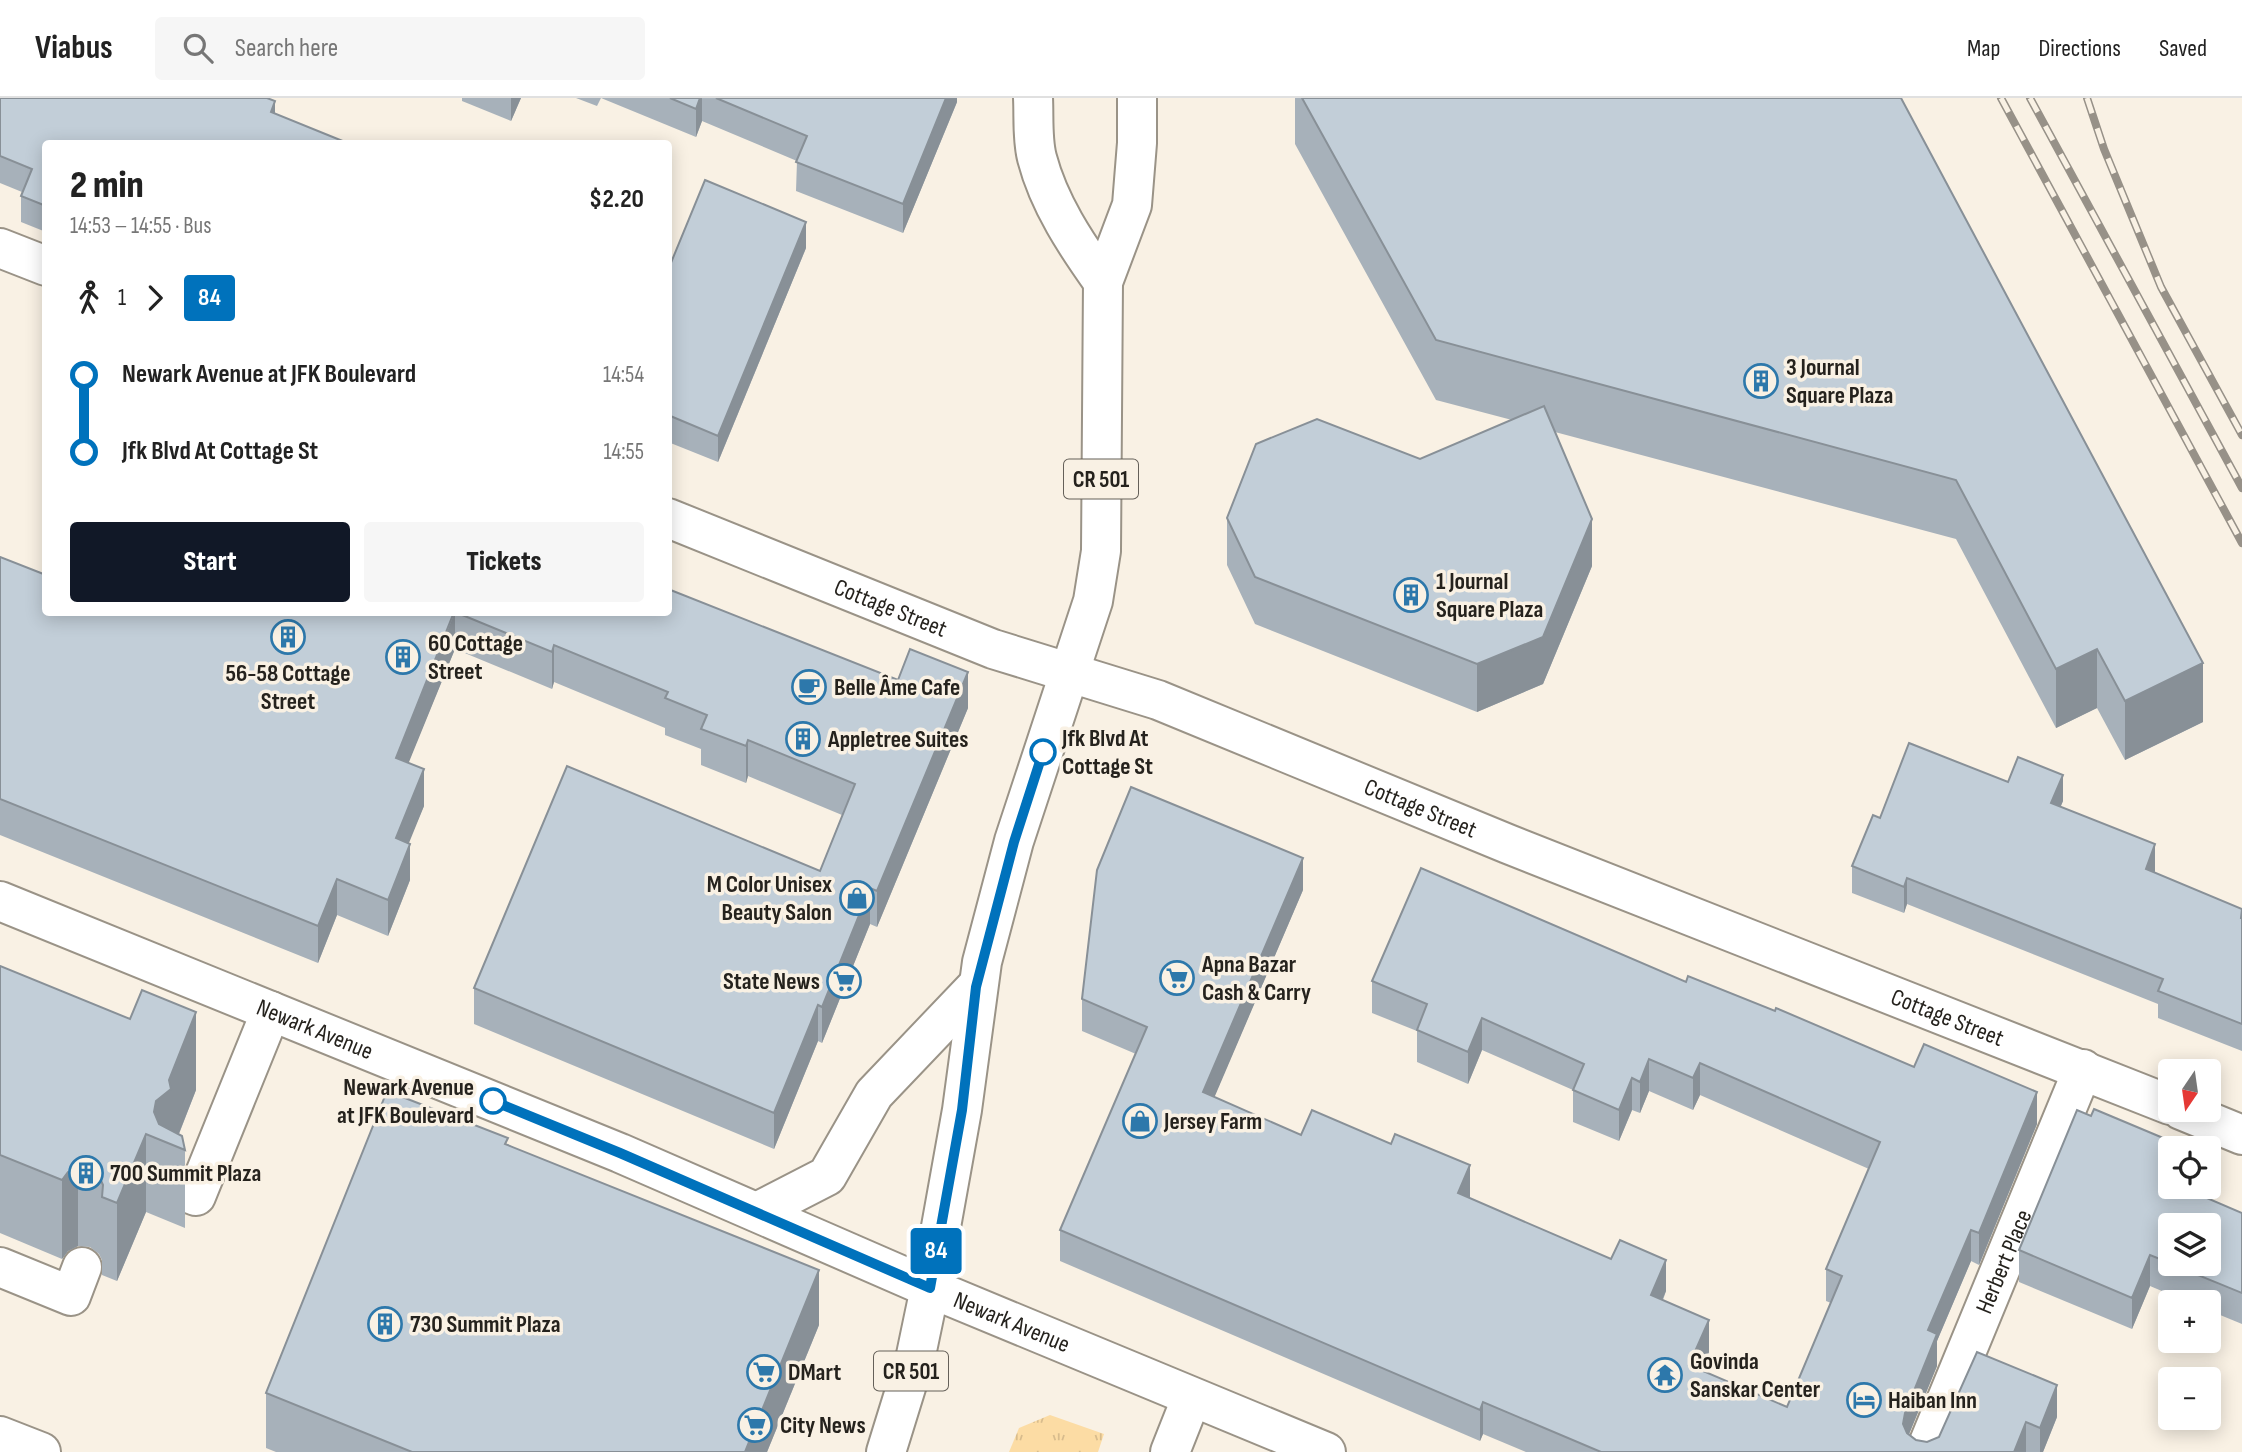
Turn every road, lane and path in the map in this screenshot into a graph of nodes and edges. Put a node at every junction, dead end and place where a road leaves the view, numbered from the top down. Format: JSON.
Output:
{"nodes":[{"id":1,"x":1032,"y":98,"type":"edge"},
{"id":2,"x":1137,"y":98,"type":"edge"},
{"id":3,"x":0,"y":248,"type":"edge"},
{"id":4,"x":42,"y":264,"type":"edge"},
{"id":5,"x":1103,"y":282,"type":"junction"},
{"id":6,"x":672,"y":520,"type":"edge"},
{"id":7,"x":1070,"y":671,"type":"junction"},
{"id":8,"x":0,"y":901,"type":"edge"},
{"id":9,"x":976,"y":987,"type":"junction"},
{"id":10,"x":271,"y":1011,"type":"junction"},
{"id":11,"x":2083,"y":1069,"type":"junction"},
{"id":12,"x":2158,"y":1100,"type":"edge"},
{"id":13,"x":2210,"y":1122,"type":"edge"},
{"id":14,"x":2242,"y":1135,"type":"edge"},
{"id":15,"x":176,"y":1188,"type":"dead end"},
{"id":16,"x":757,"y":1212,"type":"junction"},
{"id":17,"x":0,"y":1267,"type":"edge"},
{"id":18,"x":82,"y":1267,"type":"dead end"},
{"id":19,"x":930,"y":1288,"type":"junction"},
{"id":20,"x":1191,"y":1399,"type":"junction"},
{"id":21,"x":0,"y":1436,"type":"edge"},
{"id":22,"x":41,"y":1452,"type":"edge"},
{"id":23,"x":886,"y":1452,"type":"edge"},
{"id":24,"x":1170,"y":1452,"type":"edge"},
{"id":25,"x":1326,"y":1452,"type":"edge"},
{"id":26,"x":1924,"y":1452,"type":"edge"}],
"edges":[{"from":1,"to":5,"type":"main road"},
{"from":2,"to":5,"type":"main road","number":"CR 501"},
{"from":3,"to":4,"type":"main road"},
{"from":5,"to":7,"type":"main road","number":"CR 501"},
{"from":6,"to":7,"type":"main road","name":"Cottage Street"},
{"from":7,"to":9,"type":"main road","number":"CR 501"},
{"from":7,"to":11,"type":"main road","name":"Cottage Street"},
{"from":8,"to":10,"type":"main road","name":"Newark Avenue"},
{"from":9,"to":16,"type":"main road"},
{"from":9,"to":19,"type":"main road","number":"CR 501"},
{"from":10,"to":15,"type":"main road"},
{"from":10,"to":16,"type":"main road","name":"Newark Avenue"},
{"from":11,"to":12,"type":"main road","name":"Cottage Street"},
{"from":11,"to":26,"type":"main road","name":"Herbert Place"},
{"from":13,"to":14,"type":"main road"},
{"from":16,"to":19,"type":"main road","name":"Newark Avenue"},
{"from":17,"to":18,"type":"main road"},
{"from":19,"to":20,"type":"main road","name":"Newark Avenue"},
{"from":19,"to":23,"type":"main road","number":"CR 501"},
{"from":20,"to":24,"type":"main road"},
{"from":20,"to":25,"type":"main road","name":"Newark Avenue"},
{"from":21,"to":22,"type":"main road"}]}
